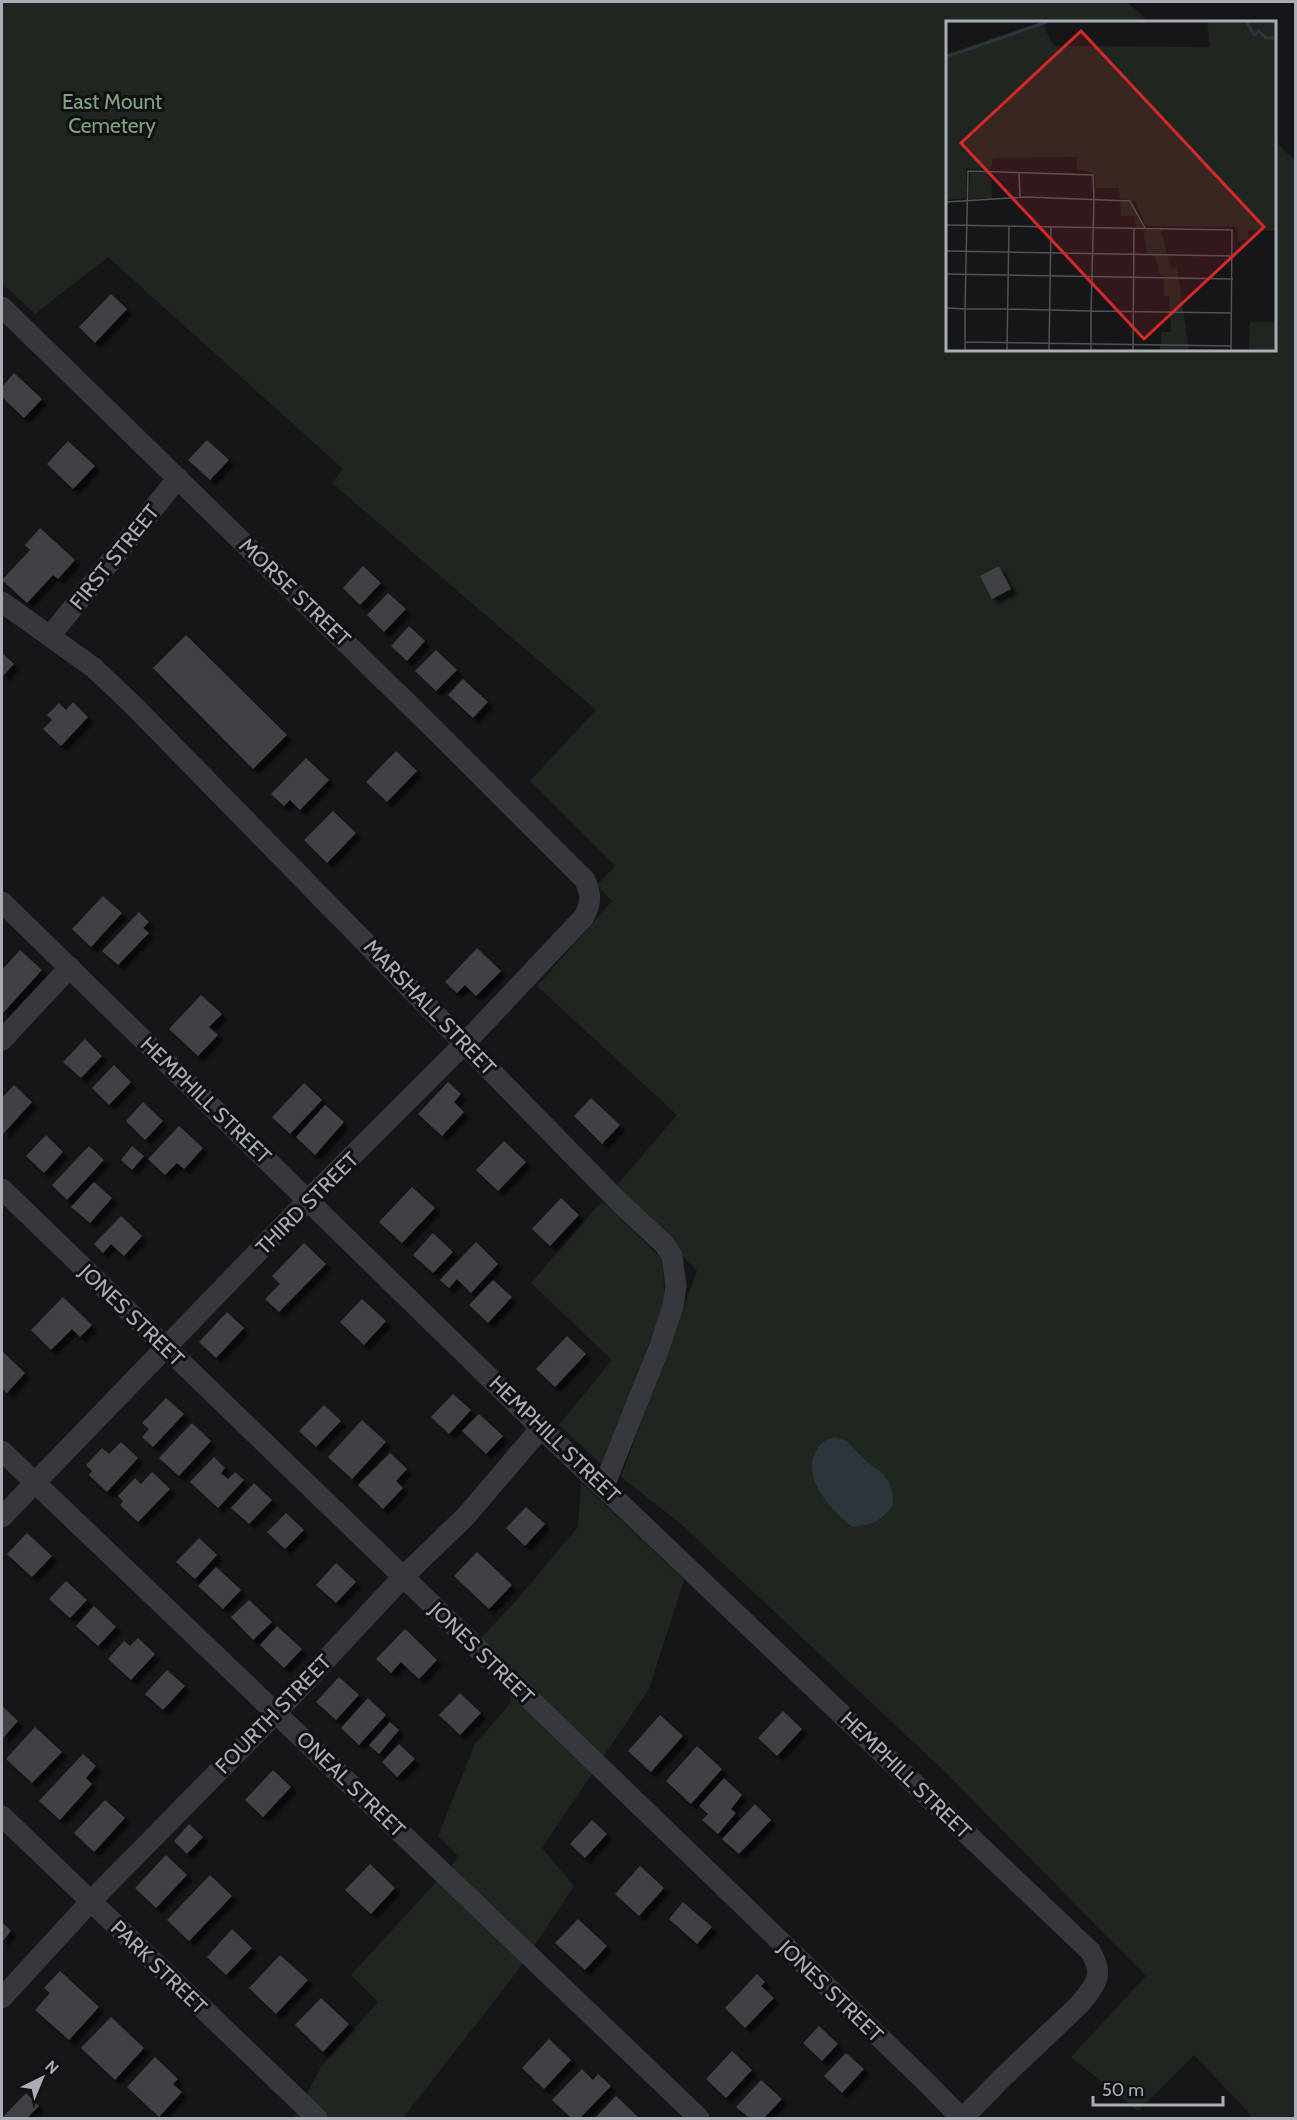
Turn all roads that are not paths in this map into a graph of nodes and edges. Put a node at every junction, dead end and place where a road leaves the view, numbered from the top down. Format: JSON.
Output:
{"nodes":[{"id":1,"x":2,"y":307,"type":"edge"},
{"id":2,"x":178,"y":478,"type":"junction"},
{"id":3,"x":2,"y":602,"type":"edge"},
{"id":4,"x":50,"y":636,"type":"junction"},
{"id":5,"x":585,"y":880,"type":"joint"},
{"id":6,"x":2,"y":902,"type":"edge"},
{"id":7,"x":70,"y":967,"type":"junction"},
{"id":8,"x":2,"y":1040,"type":"edge"},
{"id":9,"x":465,"y":1043,"type":"junction"},
{"id":10,"x":2,"y":1189,"type":"edge"},
{"id":11,"x":308,"y":1200,"type":"junction"},
{"id":12,"x":166,"y":1348,"type":"junction"},
{"id":13,"x":541,"y":1428,"type":"junction"},
{"id":14,"x":2,"y":1450,"type":"edge"},
{"id":15,"x":35,"y":1483,"type":"junction"},
{"id":16,"x":604,"y":1486,"type":"junction"},
{"id":17,"x":2,"y":1517,"type":"edge"},
{"id":18,"x":404,"y":1577,"type":"junction"},
{"id":19,"x":276,"y":1713,"type":"junction"},
{"id":20,"x":2,"y":1816,"type":"edge"},
{"id":21,"x":91,"y":1901,"type":"junction"},
{"id":22,"x":2,"y":1998,"type":"edge"},
{"id":23,"x":317,"y":2118,"type":"edge"},
{"id":24,"x":699,"y":2118,"type":"edge"},
{"id":25,"x":962,"y":2118,"type":"edge"}],
"edges":[{"from":1,"to":2,"type":"street","name":"MORSE STREET"},
{"from":2,"to":4,"type":"street","name":"FIRST STREET"},
{"from":2,"to":5,"type":"street","name":"MORSE STREET"},
{"from":3,"to":4,"type":"street","name":"MARSHALL STREET"},
{"from":4,"to":9,"type":"street","name":"MARSHALL STREET"},
{"from":5,"to":9,"type":"street","name":"THIRD STREET"},
{"from":6,"to":7,"type":"street","name":"HEMPHILL STREET"},
{"from":7,"to":8,"type":"street"},
{"from":7,"to":11,"type":"street","name":"HEMPHILL STREET"},
{"from":9,"to":11,"type":"street","name":"THIRD STREET"},
{"from":9,"to":16,"type":"street","name":"MARSHALL STREET"},
{"from":10,"to":12,"type":"street","name":"JONES STREET"},
{"from":11,"to":12,"type":"street","name":"THIRD STREET"},
{"from":11,"to":13,"type":"street","name":"HEMPHILL STREET"},
{"from":12,"to":15,"type":"street","name":"THIRD STREET"},
{"from":12,"to":18,"type":"street","name":"JONES STREET"},
{"from":13,"to":16,"type":"street","name":"HEMPHILL STREET"},
{"from":13,"to":18,"type":"street","name":"FOURTH STREET"},
{"from":14,"to":15,"type":"street","name":"ONEAL STREET"},
{"from":15,"to":17,"type":"street","name":"THIRD STREET"},
{"from":15,"to":19,"type":"street","name":"ONEAL STREET"},
{"from":16,"to":25,"type":"street","name":"HEMPHILL STREET"},
{"from":18,"to":19,"type":"street","name":"FOURTH STREET"},
{"from":18,"to":25,"type":"street","name":"JONES STREET"},
{"from":19,"to":21,"type":"street","name":"FOURTH STREET"},
{"from":19,"to":24,"type":"street","name":"ONEAL STREET"},
{"from":20,"to":21,"type":"street","name":"PARK STREET"},
{"from":21,"to":22,"type":"street","name":"FOURTH STREET"},
{"from":21,"to":23,"type":"street","name":"PARK STREET"}]}
